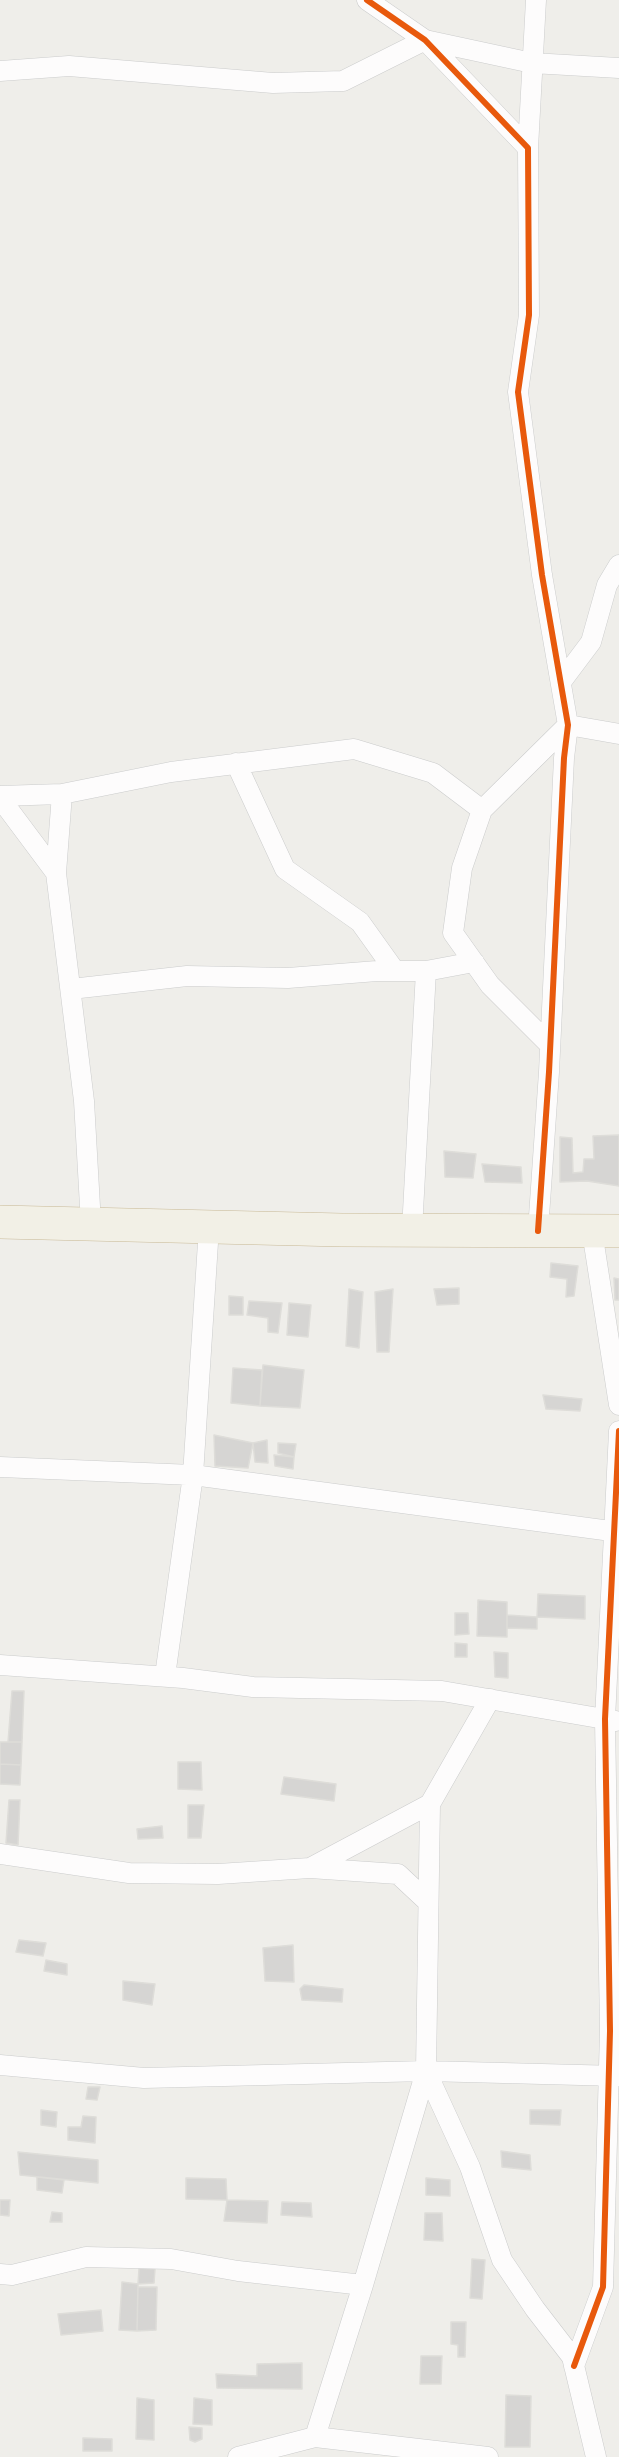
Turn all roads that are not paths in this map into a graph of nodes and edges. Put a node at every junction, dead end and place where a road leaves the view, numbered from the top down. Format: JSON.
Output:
{"nodes":[{"id":1,"x":367,"y":0,"type":"edge"},
{"id":2,"x":536,"y":0,"type":"edge"},
{"id":3,"x":425,"y":40,"type":"junction"},
{"id":4,"x":532,"y":63,"type":"junction"},
{"id":5,"x":619,"y":68,"type":"edge"},
{"id":6,"x":0,"y":71,"type":"edge"},
{"id":7,"x":528,"y":148,"type":"junction"},
{"id":8,"x":619,"y":565,"type":"edge"},
{"id":9,"x":561,"y":682,"type":"junction"},
{"id":10,"x":568,"y":725,"type":"junction"},
{"id":11,"x":619,"y":734,"type":"edge"},
{"id":12,"x":236,"y":763,"type":"junction"},
{"id":13,"x":62,"y":794,"type":"junction"},
{"id":14,"x":0,"y":797,"type":"edge"},
{"id":15,"x":482,"y":810,"type":"junction"},
{"id":16,"x":56,"y":873,"type":"junction"},
{"id":17,"x":474,"y":962,"type":"junction"},
{"id":18,"x":395,"y":971,"type":"junction"},
{"id":19,"x":426,"y":971,"type":"junction"},
{"id":20,"x":71,"y":989,"type":"junction"},
{"id":21,"x":550,"y":1045,"type":"junction"},
{"id":22,"x":0,"y":1222,"type":"edge"},
{"id":23,"x":91,"y":1224,"type":"junction"},
{"id":24,"x":209,"y":1227,"type":"junction"},
{"id":25,"x":412,"y":1230,"type":"junction"},
{"id":26,"x":538,"y":1231,"type":"junction"},
{"id":27,"x":605,"y":1231,"type":"edge"},
{"id":28,"x":619,"y":1405,"type":"edge"},
{"id":29,"x":619,"y":1431,"type":"edge"},
{"id":30,"x":0,"y":1467,"type":"edge"},
{"id":31,"x":193,"y":1475,"type":"junction"},
{"id":32,"x":617,"y":1532,"type":"edge"},
{"id":33,"x":0,"y":1665,"type":"edge"},
{"id":34,"x":165,"y":1676,"type":"junction"},
{"id":35,"x":490,"y":1699,"type":"junction"},
{"id":36,"x":612,"y":1720,"type":"edge"},
{"id":37,"x":430,"y":1804,"type":"junction"},
{"id":38,"x":0,"y":1854,"type":"edge"},
{"id":39,"x":310,"y":1868,"type":"junction"},
{"id":40,"x":428,"y":1902,"type":"junction"},
{"id":41,"x":614,"y":2033,"type":"edge"},
{"id":42,"x":0,"y":2065,"type":"edge"},
{"id":43,"x":426,"y":2071,"type":"junction"},
{"id":44,"x":614,"y":2076,"type":"edge"},
{"id":45,"x":0,"y":2274,"type":"edge"},
{"id":46,"x":363,"y":2285,"type":"junction"},
{"id":47,"x":574,"y":2366,"type":"junction"},
{"id":48,"x":315,"y":2437,"type":"junction"},
{"id":49,"x":238,"y":2457,"type":"edge"},
{"id":50,"x":488,"y":2457,"type":"edge"},
{"id":51,"x":596,"y":2457,"type":"edge"}],
"edges":[{"from":1,"to":3,"type":"street"},
{"from":2,"to":4,"type":"street"},
{"from":3,"to":4,"type":"street"},
{"from":3,"to":6,"type":"street"},
{"from":3,"to":7,"type":"street"},
{"from":4,"to":5,"type":"street"},
{"from":4,"to":7,"type":"street"},
{"from":7,"to":9,"type":"street"},
{"from":8,"to":9,"type":"street"},
{"from":9,"to":10,"type":"street"},
{"from":10,"to":11,"type":"street"},
{"from":10,"to":15,"type":"street"},
{"from":10,"to":21,"type":"street"},
{"from":12,"to":13,"type":"street"},
{"from":12,"to":15,"type":"street"},
{"from":12,"to":18,"type":"street"},
{"from":13,"to":14,"type":"street"},
{"from":13,"to":16,"type":"street"},
{"from":14,"to":16,"type":"street"},
{"from":15,"to":17,"type":"street"},
{"from":16,"to":20,"type":"street"},
{"from":17,"to":19,"type":"street"},
{"from":17,"to":21,"type":"street"},
{"from":18,"to":19,"type":"street"},
{"from":18,"to":20,"type":"street"},
{"from":19,"to":25,"type":"street"},
{"from":20,"to":23,"type":"street"},
{"from":21,"to":26,"type":"street"},
{"from":22,"to":23,"type":"highway"},
{"from":23,"to":24,"type":"highway"},
{"from":24,"to":25,"type":"highway"},
{"from":24,"to":31,"type":"street"},
{"from":25,"to":26,"type":"highway"},
{"from":26,"to":27,"type":"highway"},
{"from":27,"to":28,"type":"street"},
{"from":29,"to":32,"type":"street"},
{"from":30,"to":31,"type":"street"},
{"from":31,"to":32,"type":"street"},
{"from":31,"to":34,"type":"street"},
{"from":32,"to":36,"type":"street"},
{"from":33,"to":34,"type":"street"},
{"from":34,"to":35,"type":"street"},
{"from":35,"to":36,"type":"street"},
{"from":35,"to":37,"type":"street"},
{"from":36,"to":41,"type":"street"},
{"from":37,"to":39,"type":"street"},
{"from":37,"to":40,"type":"street"},
{"from":38,"to":39,"type":"street"},
{"from":39,"to":40,"type":"street"},
{"from":40,"to":43,"type":"street"},
{"from":41,"to":44,"type":"street"},
{"from":42,"to":43,"type":"street"},
{"from":43,"to":44,"type":"street"},
{"from":43,"to":46,"type":"street"},
{"from":43,"to":47,"type":"street"},
{"from":44,"to":47,"type":"street"},
{"from":45,"to":46,"type":"street"},
{"from":46,"to":48,"type":"street"},
{"from":47,"to":51,"type":"street"},
{"from":48,"to":49,"type":"street"},
{"from":48,"to":50,"type":"street"}]}
